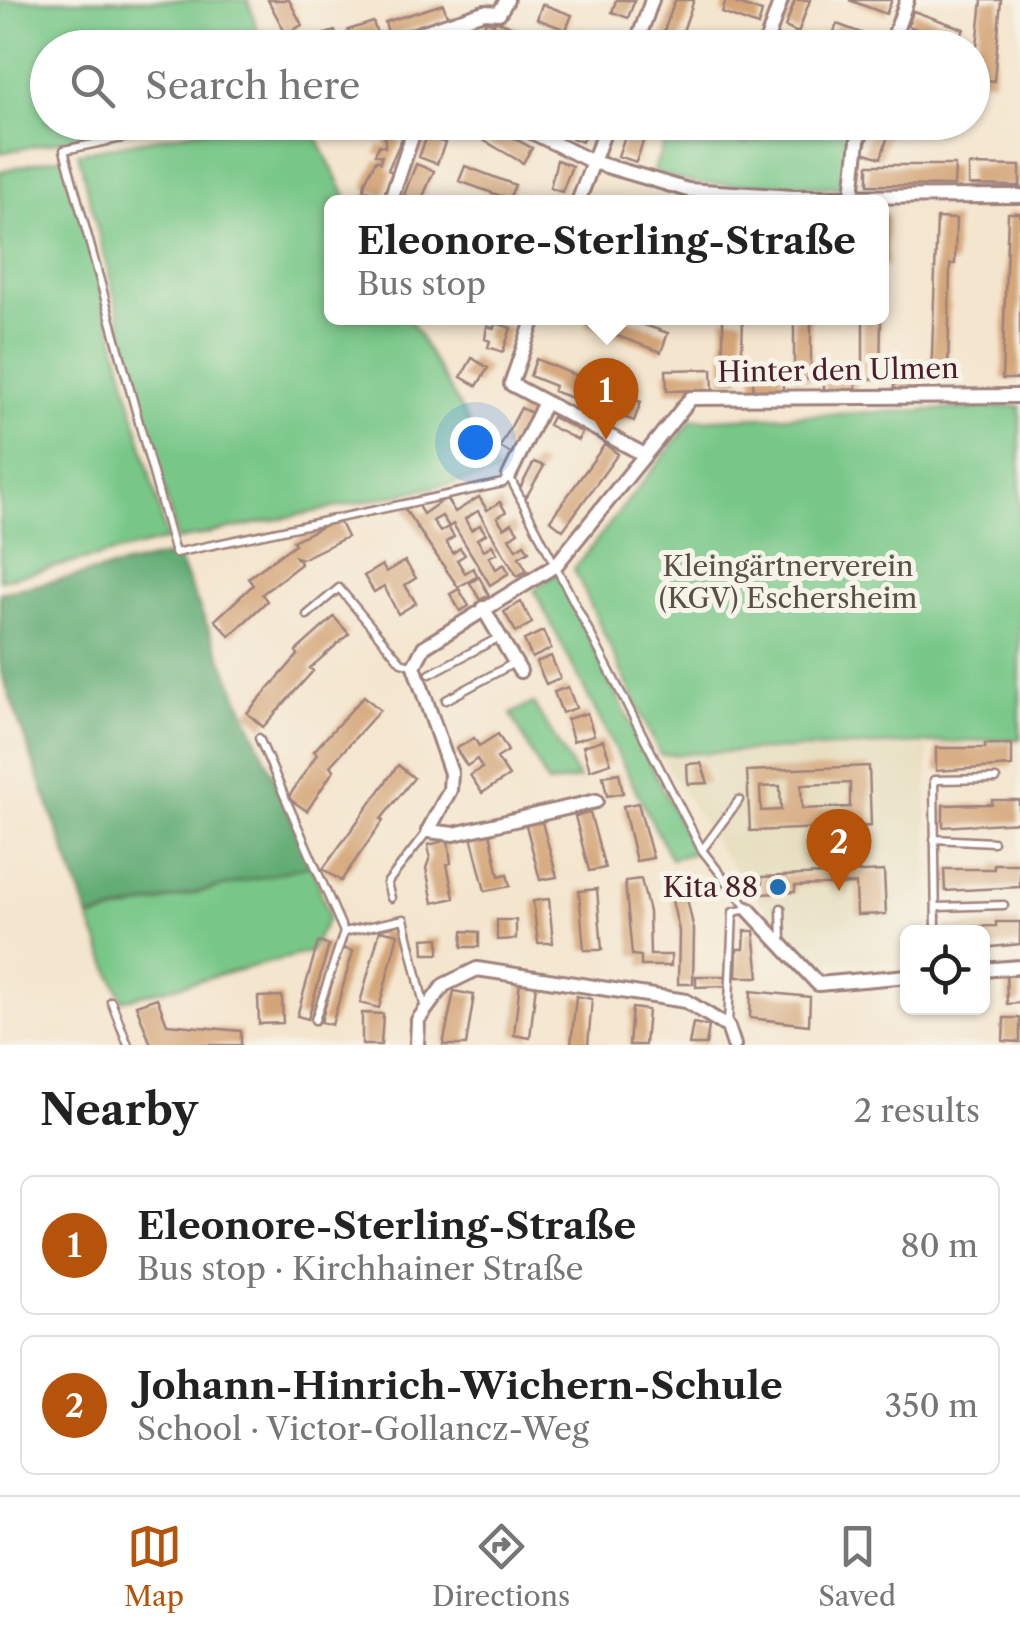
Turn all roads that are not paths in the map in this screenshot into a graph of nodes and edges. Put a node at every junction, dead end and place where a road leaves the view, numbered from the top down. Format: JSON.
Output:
{"nodes":[{"id":1,"x":507,"y":0,"type":"edge"},
{"id":2,"x":652,"y":0,"type":"edge"},
{"id":3,"x":780,"y":0,"type":"edge"},
{"id":4,"x":906,"y":0,"type":"edge"},
{"id":5,"x":433,"y":30,"type":"edge"},
{"id":6,"x":641,"y":30,"type":"edge"},
{"id":7,"x":770,"y":30,"type":"edge"},
{"id":8,"x":896,"y":30,"type":"edge"},
{"id":9,"x":113,"y":140,"type":"edge"},
{"id":10,"x":411,"y":140,"type":"edge"},
{"id":11,"x":548,"y":140,"type":"edge"},
{"id":12,"x":602,"y":140,"type":"edge"},
{"id":13,"x":858,"y":140,"type":"edge"},
{"id":14,"x":594,"y":162,"type":"junction"},
{"id":15,"x":392,"y":195,"type":"edge"},
{"id":16,"x":581,"y":195,"type":"edge"},
{"id":17,"x":763,"y":195,"type":"edge"},
{"id":18,"x":852,"y":195,"type":"edge"},
{"id":19,"x":889,"y":195,"type":"edge"},
{"id":20,"x":1020,"y":196,"type":"edge"},
{"id":21,"x":532,"y":325,"type":"edge"},
{"id":22,"x":1020,"y":396,"type":"edge"},
{"id":23,"x":545,"y":402,"type":"junction"},
{"id":24,"x":645,"y":455,"type":"junction"},
{"id":25,"x":510,"y":476,"type":"junction"},
{"id":26,"x":556,"y":565,"type":"junction"},
{"id":27,"x":483,"y":608,"type":"junction"},
{"id":28,"x":307,"y":615,"type":"dead end"},
{"id":29,"x":500,"y":638,"type":"junction"},
{"id":30,"x":414,"y":666,"type":"junction"},
{"id":31,"x":518,"y":667,"type":"joint"},
{"id":32,"x":430,"y":674,"type":"dead end"},
{"id":33,"x":446,"y":700,"type":"dead end"},
{"id":34,"x":258,"y":738,"type":"dead end"},
{"id":35,"x":996,"y":779,"type":"dead end"},
{"id":36,"x":739,"y":800,"type":"dead end"},
{"id":37,"x":596,"y":801,"type":"dead end"},
{"id":38,"x":428,"y":831,"type":"junction"},
{"id":39,"x":934,"y":840,"type":"junction"},
{"id":40,"x":992,"y":842,"type":"dead end"},
{"id":41,"x":702,"y":850,"type":"junction"},
{"id":42,"x":390,"y":898,"type":"dead end"},
{"id":43,"x":1004,"y":905,"type":"dead end"},
{"id":44,"x":936,"y":907,"type":"junction"},
{"id":45,"x":781,"y":908,"type":"dead end"},
{"id":46,"x":748,"y":909,"type":"junction"},
{"id":47,"x":936,"y":925,"type":"edge"},
{"id":48,"x":344,"y":932,"type":"junction"},
{"id":49,"x":782,"y":943,"type":"junction"},
{"id":50,"x":1020,"y":967,"type":"edge"},
{"id":51,"x":990,"y":969,"type":"edge"},
{"id":52,"x":900,"y":977,"type":"edge"},
{"id":53,"x":112,"y":1001,"type":"dead end"},
{"id":54,"x":425,"y":1011,"type":"junction"},
{"id":55,"x":315,"y":1020,"type":"dead end"},
{"id":56,"x":728,"y":1027,"type":"junction"},
{"id":57,"x":128,"y":1045,"type":"edge"},
{"id":58,"x":417,"y":1045,"type":"edge"},
{"id":59,"x":734,"y":1045,"type":"edge"}],
"edges":[{"from":1,"to":5,"type":"street"},
{"from":2,"to":6,"type":"street"},
{"from":3,"to":7,"type":"street"},
{"from":4,"to":8,"type":"street"},
{"from":9,"to":25,"type":"lane"},
{"from":10,"to":15,"type":"street"},
{"from":11,"to":14,"type":"street"},
{"from":12,"to":14,"type":"street"},
{"from":13,"to":18,"type":"street"},
{"from":14,"to":16,"type":"street"},
{"from":14,"to":17,"type":"street"},
{"from":19,"to":20,"type":"street"},
{"from":21,"to":23,"type":"street"},
{"from":22,"to":24,"type":"street","name":"Hinter den Ulmen"},
{"from":23,"to":24,"type":"street"},
{"from":23,"to":25,"type":"street"},
{"from":24,"to":26,"type":"street","name":"Hinter den Ulmen"},
{"from":25,"to":26,"type":"lane"},
{"from":26,"to":27,"type":"street","name":"Hinter den Ulmen"},
{"from":26,"to":41,"type":"lane"},
{"from":27,"to":29,"type":"street"},
{"from":27,"to":30,"type":"street","name":"Hinter den Ulmen"},
{"from":28,"to":30,"type":"lane"},
{"from":29,"to":31,"type":"street"},
{"from":29,"to":32,"type":"lane"},
{"from":30,"to":38,"type":"street"},
{"from":31,"to":33,"type":"lane"},
{"from":34,"to":48,"type":"lane"},
{"from":35,"to":39,"type":"lane"},
{"from":36,"to":41,"type":"lane"},
{"from":37,"to":38,"type":"street"},
{"from":38,"to":42,"type":"lane"},
{"from":39,"to":40,"type":"lane"},
{"from":39,"to":44,"type":"lane"},
{"from":41,"to":46,"type":"lane"},
{"from":43,"to":44,"type":"lane"},
{"from":44,"to":47,"type":"lane"},
{"from":45,"to":49,"type":"lane"},
{"from":46,"to":49,"type":"street"},
{"from":46,"to":56,"type":"lane"},
{"from":48,"to":54,"type":"lane"},
{"from":48,"to":55,"type":"lane"},
{"from":49,"to":52,"type":"street"},
{"from":50,"to":51,"type":"street"},
{"from":53,"to":57,"type":"lane"},
{"from":54,"to":56,"type":"street"},
{"from":54,"to":58,"type":"street"},
{"from":56,"to":59,"type":"street"}]}
